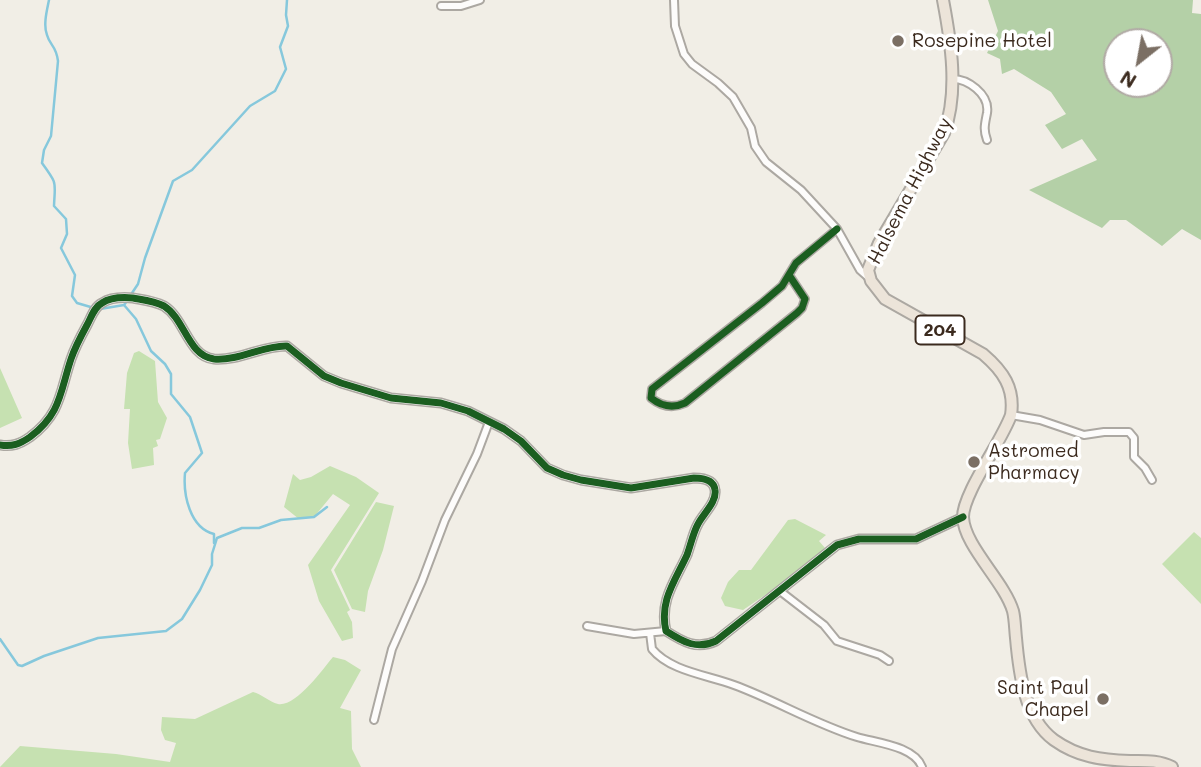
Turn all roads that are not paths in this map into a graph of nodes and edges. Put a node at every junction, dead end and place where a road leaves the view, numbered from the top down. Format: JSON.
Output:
{"nodes":[{"id":1,"x":480,"y":0,"type":"edge"},
{"id":2,"x":674,"y":0,"type":"edge"},
{"id":3,"x":943,"y":0,"type":"edge"},
{"id":4,"x":441,"y":6,"type":"dead end"},
{"id":5,"x":951,"y":79,"type":"junction"},
{"id":6,"x":987,"y":140,"type":"dead end"},
{"id":7,"x":837,"y":229,"type":"junction"},
{"id":8,"x":789,"y":275,"type":"junction"},
{"id":9,"x":871,"y":281,"type":"junction"},
{"id":10,"x":1011,"y":415,"type":"junction"},
{"id":11,"x":489,"y":422,"type":"junction"},
{"id":12,"x":0,"y":444,"type":"edge"},
{"id":13,"x":1152,"y":480,"type":"dead end"},
{"id":14,"x":963,"y":517,"type":"junction"},
{"id":15,"x":780,"y":591,"type":"junction"},
{"id":16,"x":587,"y":626,"type":"dead end"},
{"id":17,"x":666,"y":631,"type":"junction"},
{"id":18,"x":650,"y":633,"type":"junction"},
{"id":19,"x":889,"y":661,"type":"dead end"},
{"id":20,"x":374,"y":720,"type":"dead end"},
{"id":21,"x":922,"y":767,"type":"edge"},
{"id":22,"x":1172,"y":767,"type":"edge"}],
"edges":[{"from":1,"to":4,"type":"street"},
{"from":2,"to":7,"type":"street"},
{"from":3,"to":5,"type":"highway","name":"Halsema Highway"},
{"from":5,"to":6,"type":"street"},
{"from":5,"to":9,"type":"highway","name":"Halsema Highway"},
{"from":7,"to":8,"type":"street"},
{"from":7,"to":9,"type":"street"},
{"from":8,"to":8,"type":"street"},
{"from":9,"to":10,"type":"highway","name":"Halsema Highway","number":"204"},
{"from":10,"to":13,"type":"street"},
{"from":10,"to":14,"type":"highway"},
{"from":11,"to":12,"type":"street"},
{"from":11,"to":17,"type":"street"},
{"from":11,"to":20,"type":"street"},
{"from":14,"to":15,"type":"street"},
{"from":14,"to":22,"type":"highway"},
{"from":15,"to":17,"type":"street"},
{"from":15,"to":19,"type":"street"},
{"from":16,"to":18,"type":"street"},
{"from":17,"to":18,"type":"street"},
{"from":18,"to":21,"type":"street"}]}
